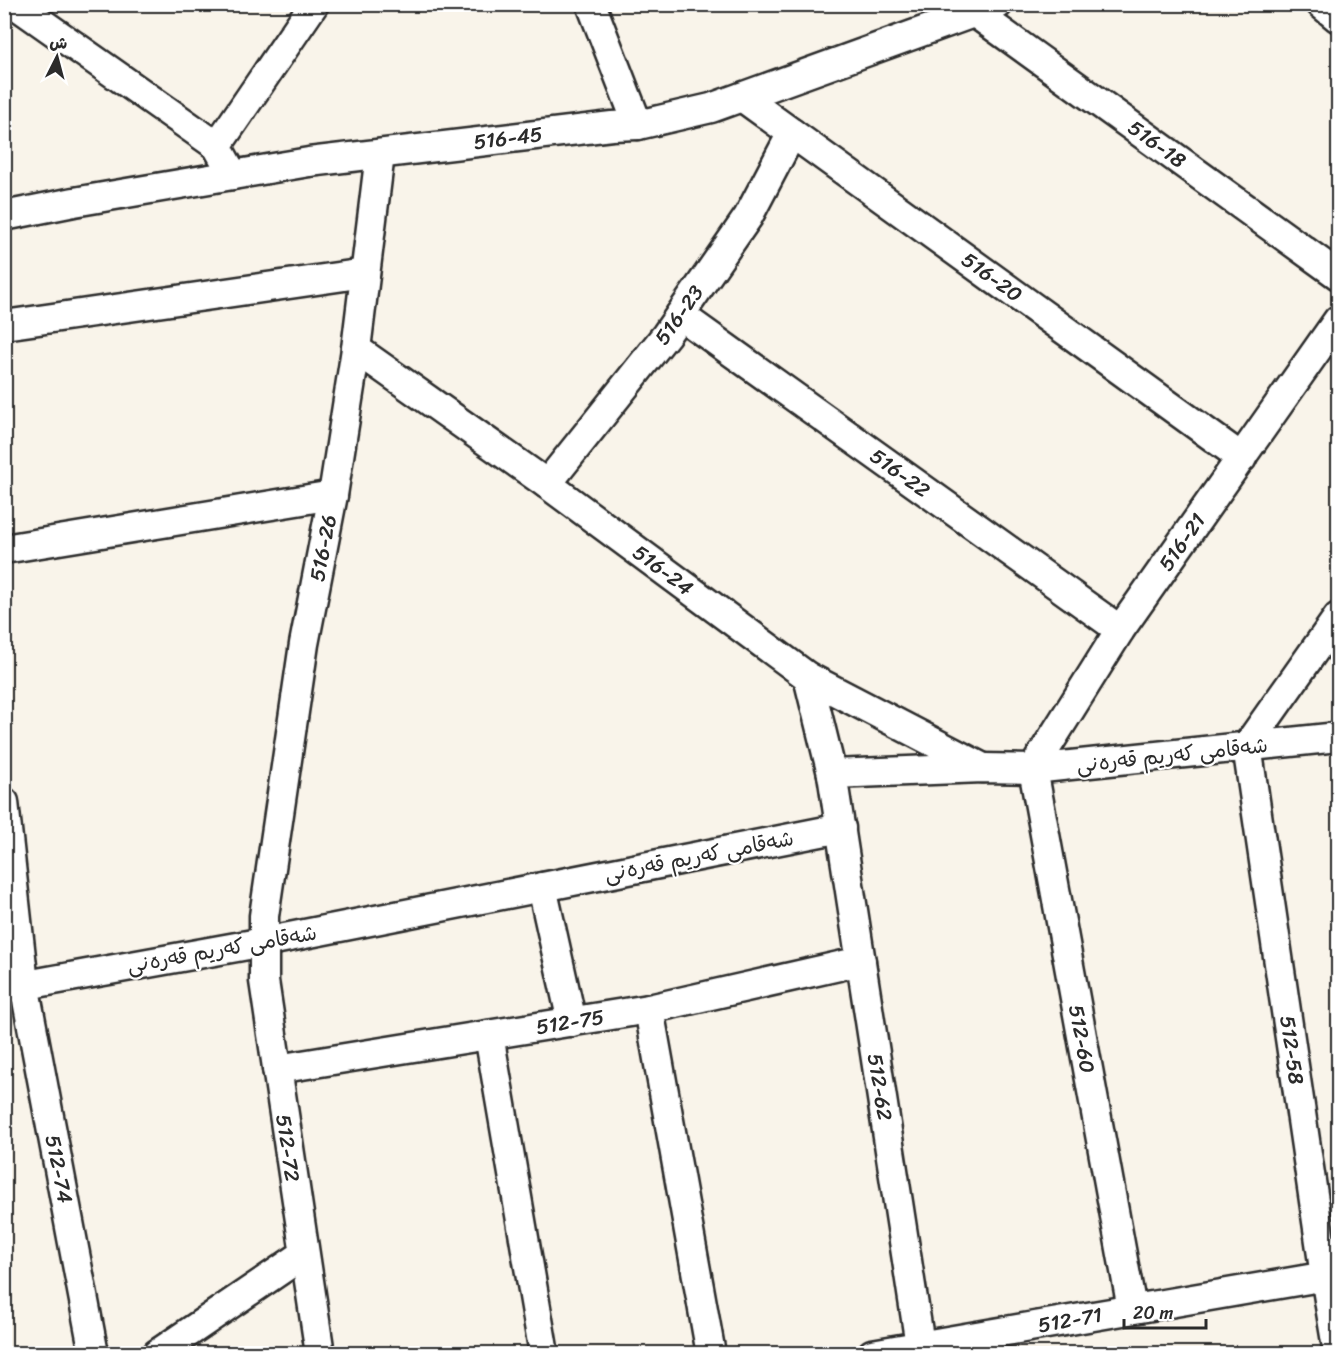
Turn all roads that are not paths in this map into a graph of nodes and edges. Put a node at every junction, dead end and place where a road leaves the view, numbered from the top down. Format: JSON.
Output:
{"nodes":[{"id":1,"x":15,"y":4,"type":"edge"},
{"id":2,"x":314,"y":4,"type":"edge"},
{"id":3,"x":591,"y":4,"type":"edge"},
{"id":4,"x":1321,"y":4,"type":"edge"},
{"id":5,"x":986,"y":9,"type":"edge"},
{"id":6,"x":47,"y":14,"type":"edge"},
{"id":7,"x":1338,"y":18,"type":"edge"},
{"id":8,"x":742,"y":97,"type":"junction"},
{"id":9,"x":638,"y":125,"type":"junction"},
{"id":10,"x":792,"y":133,"type":"junction"},
{"id":11,"x":217,"y":146,"type":"junction"},
{"id":12,"x":380,"y":154,"type":"junction"},
{"id":13,"x":233,"y":175,"type":"junction"},
{"id":14,"x":4,"y":216,"type":"edge"},
{"id":15,"x":365,"y":273,"type":"junction"},
{"id":16,"x":1338,"y":275,"type":"edge"},
{"id":17,"x":680,"y":315,"type":"junction"},
{"id":18,"x":1338,"y":320,"type":"edge"},
{"id":19,"x":4,"y":326,"type":"edge"},
{"id":20,"x":356,"y":349,"type":"junction"},
{"id":21,"x":1242,"y":458,"type":"junction"},
{"id":22,"x":547,"y":484,"type":"junction"},
{"id":23,"x":333,"y":495,"type":"junction"},
{"id":24,"x":4,"y":549,"type":"edge"},
{"id":25,"x":1338,"y":617,"type":"edge"},
{"id":26,"x":1120,"y":630,"type":"junction"},
{"id":27,"x":808,"y":677,"type":"junction"},
{"id":28,"x":1338,"y":737,"type":"edge"},
{"id":29,"x":1247,"y":747,"type":"junction"},
{"id":30,"x":983,"y":768,"type":"junction"},
{"id":31,"x":1033,"y":769,"type":"junction"},
{"id":32,"x":832,"y":774,"type":"junction"},
{"id":33,"x":4,"y":802,"type":"edge"},
{"id":34,"x":841,"y":828,"type":"junction"},
{"id":35,"x":542,"y":887,"type":"junction"},
{"id":36,"x":264,"y":942,"type":"junction"},
{"id":37,"x":861,"y":961,"type":"junction"},
{"id":38,"x":14,"y":987,"type":"edge"},
{"id":39,"x":649,"y":1009,"type":"junction"},
{"id":40,"x":572,"y":1022,"type":"junction"},
{"id":41,"x":489,"y":1035,"type":"junction"},
{"id":42,"x":277,"y":1069,"type":"junction"},
{"id":43,"x":304,"y":1254,"type":"junction"},
{"id":44,"x":1332,"y":1275,"type":"edge"},
{"id":45,"x":1132,"y":1309,"type":"junction"},
{"id":46,"x":920,"y":1345,"type":"junction"},
{"id":47,"x":94,"y":1353,"type":"edge"},
{"id":48,"x":157,"y":1353,"type":"edge"},
{"id":49,"x":320,"y":1353,"type":"edge"},
{"id":50,"x":544,"y":1353,"type":"edge"},
{"id":51,"x":711,"y":1353,"type":"edge"},
{"id":52,"x":872,"y":1353,"type":"edge"},
{"id":53,"x":1338,"y":1353,"type":"edge"}],
"edges":[{"from":1,"to":6,"type":"street"},
{"from":2,"to":11,"type":"street"},
{"from":3,"to":9,"type":"street"},
{"from":4,"to":7,"type":"street"},
{"from":5,"to":8,"type":"street","name":"516-45"},
{"from":5,"to":16,"type":"street","name":"516-18"},
{"from":6,"to":11,"type":"street"},
{"from":8,"to":9,"type":"street","name":"516-45"},
{"from":8,"to":10,"type":"street","name":"516-20"},
{"from":9,"to":12,"type":"street","name":"516-45"},
{"from":10,"to":17,"type":"street","name":"516-23"},
{"from":10,"to":21,"type":"street","name":"516-20"},
{"from":11,"to":13,"type":"street"},
{"from":12,"to":13,"type":"street","name":"516-45"},
{"from":12,"to":15,"type":"street","name":"516-26"},
{"from":13,"to":14,"type":"street","name":"516-45"},
{"from":15,"to":19,"type":"street"},
{"from":15,"to":20,"type":"street","name":"516-26"},
{"from":17,"to":22,"type":"street","name":"516-23"},
{"from":17,"to":26,"type":"street","name":"516-22"},
{"from":18,"to":21,"type":"street","name":"516-21"},
{"from":20,"to":22,"type":"street","name":"516-24"},
{"from":20,"to":23,"type":"street","name":"516-26"},
{"from":21,"to":26,"type":"street","name":"516-21"},
{"from":22,"to":27,"type":"street","name":"516-24"},
{"from":23,"to":24,"type":"street"},
{"from":23,"to":36,"type":"street","name":"516-26"},
{"from":25,"to":29,"type":"street"},
{"from":26,"to":31,"type":"street","name":"516-21"},
{"from":27,"to":30,"type":"street","name":"516-24"},
{"from":27,"to":32,"type":"street"},
{"from":28,"to":29,"type":"street","name":"شەقامی کەریم قەرەنی"},
{"from":29,"to":31,"type":"street","name":"شەقامی کەریم قەرەنی"},
{"from":29,"to":44,"type":"street","name":"512-58"},
{"from":30,"to":31,"type":"street","name":"شەقامی کەریم قەرەنی"},
{"from":30,"to":32,"type":"street","name":"شەقامی کەریم قەرەنی"},
{"from":31,"to":45,"type":"street","name":"512-60"},
{"from":32,"to":34,"type":"street"},
{"from":33,"to":38,"type":"street","name":"512-74"},
{"from":34,"to":35,"type":"street","name":"شەقامی کەریم قەرەنی"},
{"from":34,"to":37,"type":"street","name":"512-62"},
{"from":35,"to":36,"type":"street","name":"شەقامی کەریم قەرەنی"},
{"from":35,"to":40,"type":"street"},
{"from":36,"to":38,"type":"street","name":"شەقامی کەریم قەرەنی"},
{"from":36,"to":42,"type":"street","name":"512-72"},
{"from":37,"to":39,"type":"street","name":"512-75"},
{"from":37,"to":46,"type":"street","name":"512-62"},
{"from":38,"to":47,"type":"street","name":"512-74"},
{"from":39,"to":40,"type":"street","name":"512-75"},
{"from":39,"to":51,"type":"street"},
{"from":40,"to":41,"type":"street","name":"512-75"},
{"from":41,"to":42,"type":"street","name":"512-75"},
{"from":41,"to":50,"type":"street"},
{"from":42,"to":43,"type":"street","name":"512-72"},
{"from":43,"to":48,"type":"street"},
{"from":43,"to":49,"type":"street","name":"512-72"},
{"from":44,"to":45,"type":"street","name":"512-71"},
{"from":44,"to":53,"type":"street","name":"512-58"},
{"from":45,"to":46,"type":"street","name":"512-71"},
{"from":46,"to":52,"type":"street","name":"512-71"}]}
